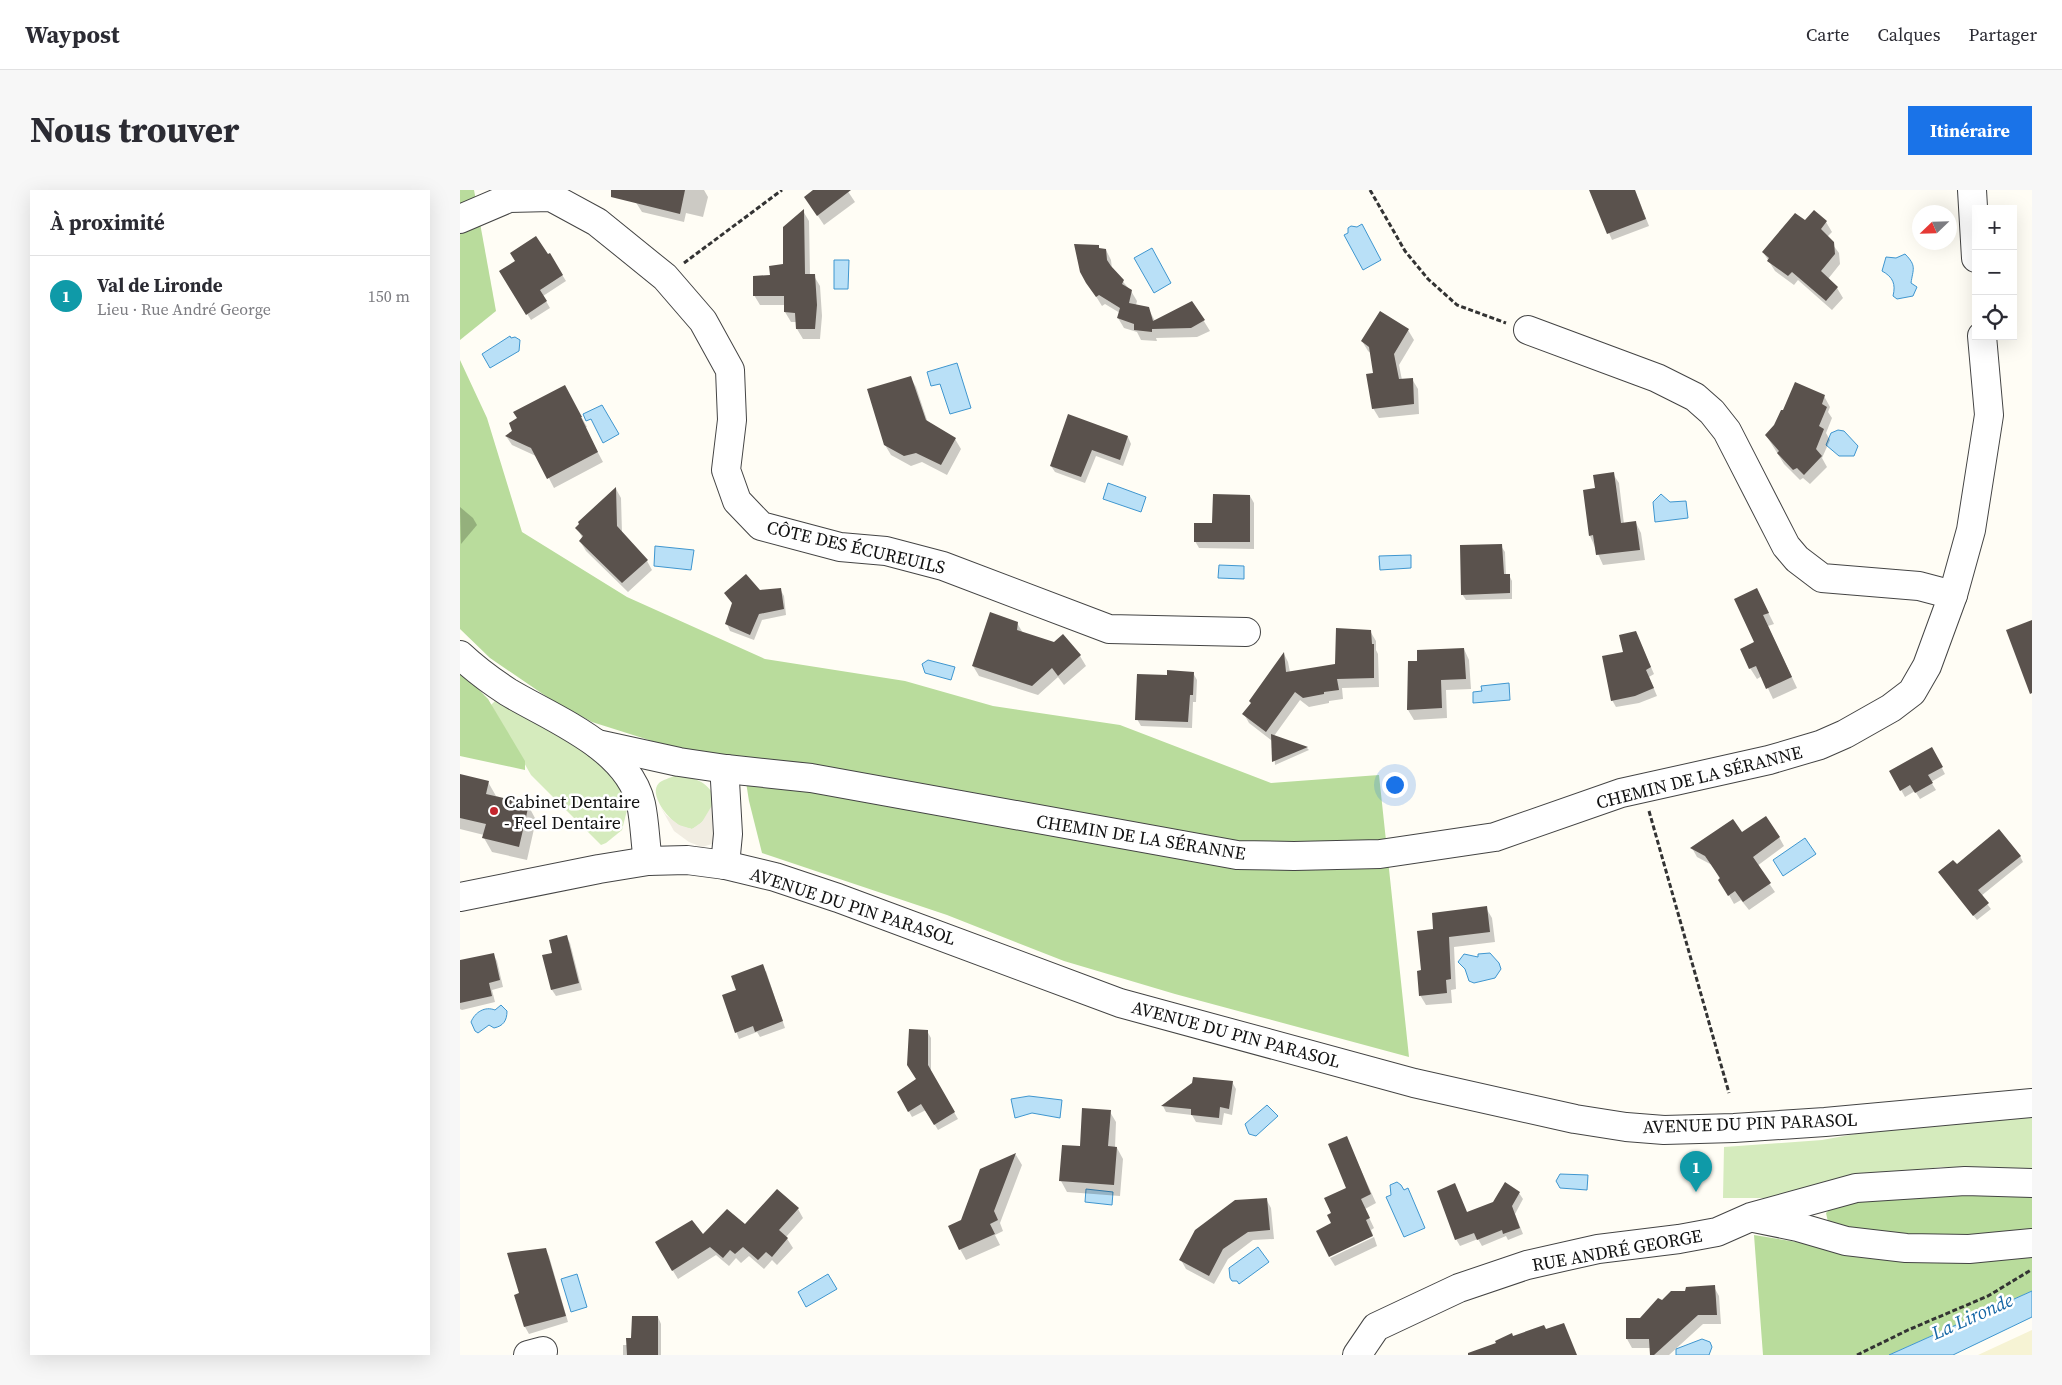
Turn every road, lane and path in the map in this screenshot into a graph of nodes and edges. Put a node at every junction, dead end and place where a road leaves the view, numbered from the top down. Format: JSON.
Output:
{"nodes":[{"id":1,"x":782,"y":190,"type":"edge"},
{"id":2,"x":1370,"y":190,"type":"edge"},
{"id":3,"x":1972,"y":190,"type":"edge"},
{"id":4,"x":460,"y":219,"type":"edge"},
{"id":5,"x":1976,"y":250,"type":"edge"},
{"id":6,"x":665,"y":277,"type":"junction"},
{"id":7,"x":1528,"y":330,"type":"joint"},
{"id":8,"x":1982,"y":340,"type":"edge"},
{"id":9,"x":1953,"y":596,"type":"junction"},
{"id":10,"x":1246,"y":632,"type":"dead end"},
{"id":11,"x":460,"y":655,"type":"edge"},
{"id":12,"x":597,"y":744,"type":"junction"},
{"id":13,"x":726,"y":769,"type":"junction"},
{"id":14,"x":1643,"y":789,"type":"junction"},
{"id":15,"x":648,"y":861,"type":"junction"},
{"id":16,"x":726,"y":866,"type":"junction"},
{"id":17,"x":460,"y":897,"type":"edge"},
{"id":18,"x":1729,"y":1093,"type":"dead end"},
{"id":19,"x":2032,"y":1103,"type":"edge"},
{"id":20,"x":2032,"y":1183,"type":"edge"},
{"id":21,"x":1751,"y":1217,"type":"junction"},
{"id":22,"x":2032,"y":1243,"type":"edge"},
{"id":23,"x":2032,"y":1269,"type":"edge"},
{"id":24,"x":1357,"y":1355,"type":"edge"},
{"id":25,"x":1857,"y":1355,"type":"edge"}],
"edges":[{"from":1,"to":6,"type":"path"},
{"from":2,"to":7,"type":"path"},
{"from":3,"to":5,"type":"street"},
{"from":4,"to":6,"type":"street","name":"CÔTE DES ÉCUREUILS"},
{"from":6,"to":10,"type":"street","name":"CÔTE DES ÉCUREUILS"},
{"from":7,"to":9,"type":"street"},
{"from":8,"to":9,"type":"street","name":"CHEMIN DE LA SÉRANNE"},
{"from":9,"to":14,"type":"street","name":"CHEMIN DE LA SÉRANNE"},
{"from":11,"to":12,"type":"street"},
{"from":12,"to":13,"type":"street","name":"CHEMIN DE LA SÉRANNE"},
{"from":12,"to":15,"type":"street"},
{"from":13,"to":14,"type":"street","name":"CHEMIN DE LA SÉRANNE"},
{"from":13,"to":16,"type":"street"},
{"from":14,"to":18,"type":"path"},
{"from":15,"to":16,"type":"street","name":"AVENUE DU PIN PARASOL"},
{"from":15,"to":17,"type":"street","name":"AVENUE DU PIN PARASOL"},
{"from":16,"to":19,"type":"street","name":"AVENUE DU PIN PARASOL"},
{"from":20,"to":21,"type":"street","name":"RUE ANDRÉ GEORGE"},
{"from":21,"to":22,"type":"street"},
{"from":21,"to":24,"type":"street","name":"RUE ANDRÉ GEORGE"},
{"from":23,"to":25,"type":"path"}]}
